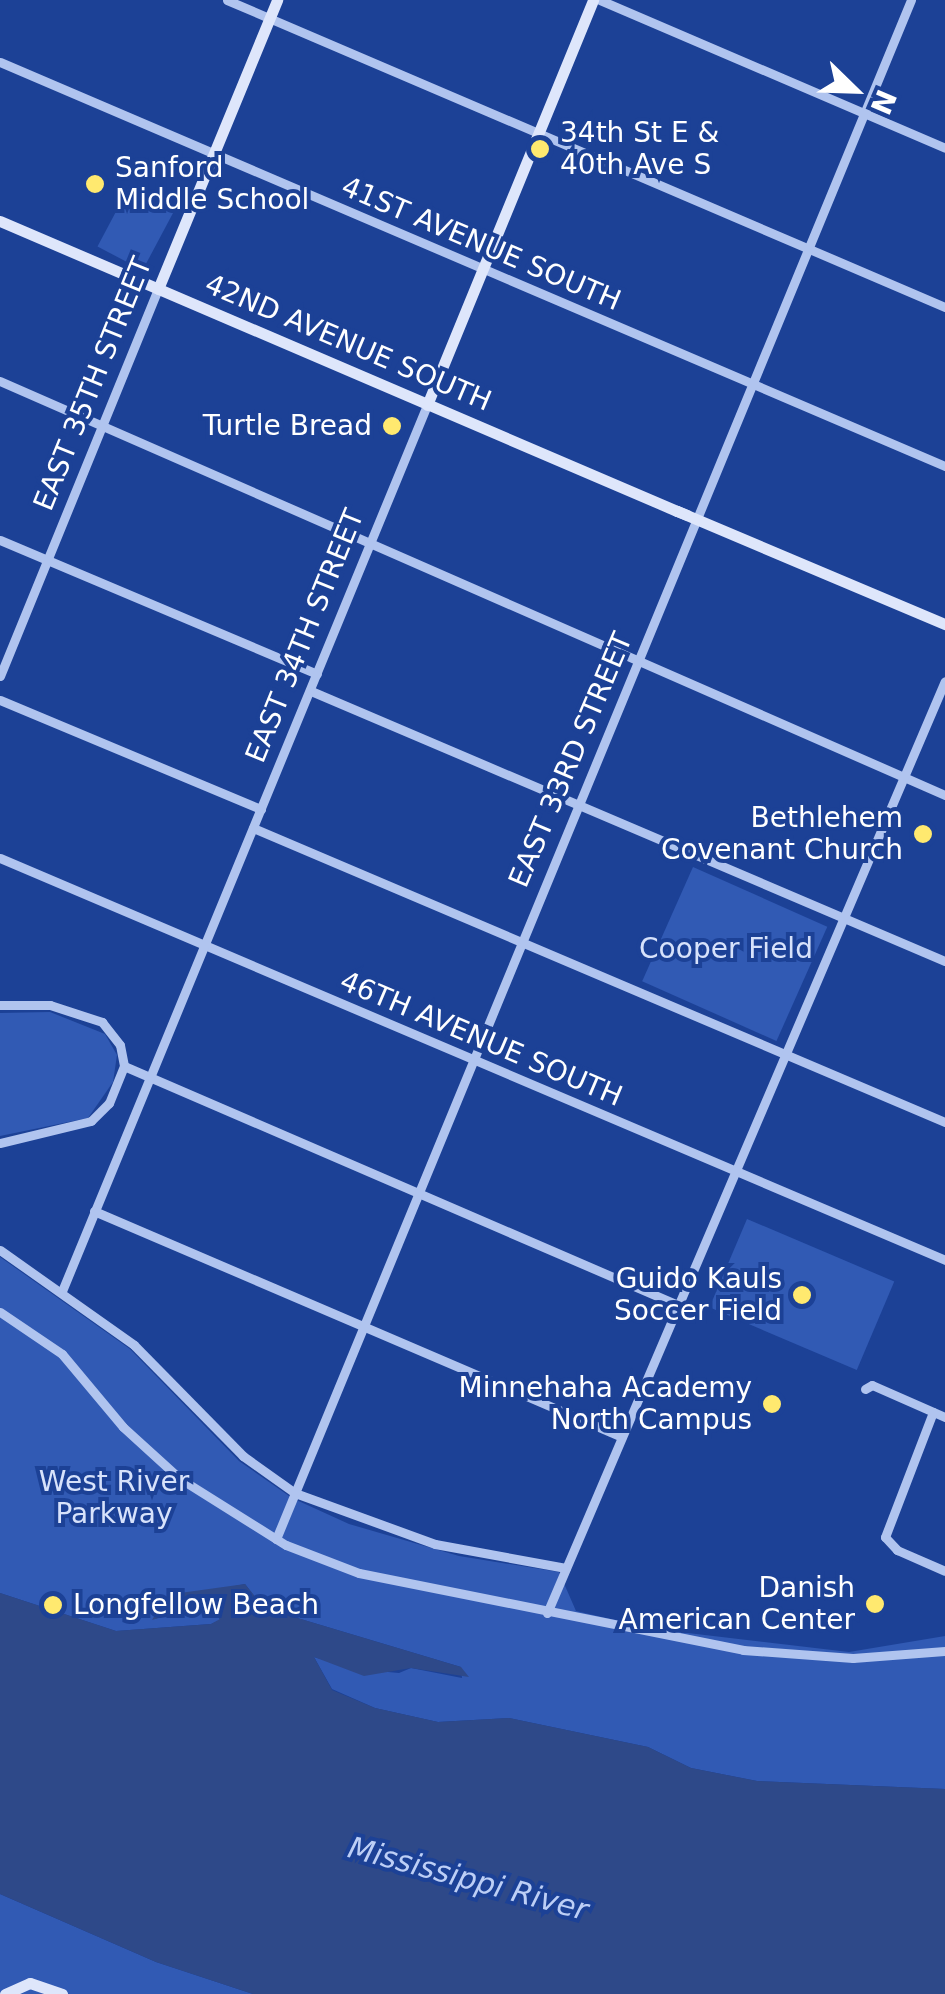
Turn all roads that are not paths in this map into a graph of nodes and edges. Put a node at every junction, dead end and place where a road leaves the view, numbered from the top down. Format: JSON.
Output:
{"nodes":[{"id":1,"x":227,"y":0,"type":"edge"},
{"id":2,"x":277,"y":0,"type":"edge"},
{"id":3,"x":596,"y":0,"type":"edge"},
{"id":4,"x":911,"y":0,"type":"edge"},
{"id":5,"x":269,"y":18,"type":"junction"},
{"id":6,"x":0,"y":62,"type":"edge"},
{"id":7,"x":864,"y":114,"type":"junction"},
{"id":8,"x":538,"y":133,"type":"junction"},
{"id":9,"x":945,"y":148,"type":"edge"},
{"id":10,"x":214,"y":154,"type":"junction"},
{"id":11,"x":0,"y":221,"type":"edge"},
{"id":12,"x":809,"y":249,"type":"junction"},
{"id":13,"x":482,"y":269,"type":"junction"},
{"id":14,"x":158,"y":289,"type":"junction"},
{"id":15,"x":945,"y":307,"type":"edge"},
{"id":16,"x":0,"y":381,"type":"edge"},
{"id":17,"x":753,"y":384,"type":"junction"},
{"id":18,"x":427,"y":404,"type":"junction"},
{"id":19,"x":103,"y":426,"type":"junction"},
{"id":20,"x":945,"y":466,"type":"edge"},
{"id":21,"x":687,"y":515,"type":"junction"},
{"id":22,"x":0,"y":540,"type":"edge"},
{"id":23,"x":368,"y":544,"type":"junction"},
{"id":24,"x":48,"y":561,"type":"junction"},
{"id":25,"x":945,"y":624,"type":"edge"},
{"id":26,"x":636,"y":662,"type":"junction"},
{"id":27,"x":317,"y":674,"type":"junction"},
{"id":28,"x":0,"y":676,"type":"edge"},
{"id":29,"x":945,"y":681,"type":"edge"},
{"id":30,"x":310,"y":690,"type":"junction"},
{"id":31,"x":0,"y":700,"type":"edge"},
{"id":32,"x":905,"y":778,"type":"junction"},
{"id":33,"x":945,"y":794,"type":"edge"},
{"id":34,"x":575,"y":803,"type":"junction"},
{"id":35,"x":261,"y":809,"type":"junction"},
{"id":36,"x":252,"y":828,"type":"junction"},
{"id":37,"x":0,"y":858,"type":"edge"},
{"id":38,"x":844,"y":918,"type":"junction"},
{"id":39,"x":518,"y":944,"type":"junction"},
{"id":40,"x":204,"y":947,"type":"junction"},
{"id":41,"x":945,"y":960,"type":"edge"},
{"id":42,"x":0,"y":1006,"type":"edge"},
{"id":43,"x":786,"y":1054,"type":"junction"},
{"id":44,"x":473,"y":1061,"type":"junction"},
{"id":45,"x":124,"y":1066,"type":"junction"},
{"id":46,"x":150,"y":1079,"type":"junction"},
{"id":47,"x":945,"y":1122,"type":"edge"},
{"id":48,"x":0,"y":1143,"type":"edge"},
{"id":49,"x":736,"y":1171,"type":"junction"},
{"id":50,"x":420,"y":1193,"type":"junction"},
{"id":51,"x":94,"y":1211,"type":"junction"},
{"id":52,"x":0,"y":1250,"type":"edge"},
{"id":53,"x":945,"y":1260,"type":"edge"},
{"id":54,"x":62,"y":1291,"type":"junction"},
{"id":55,"x":678,"y":1305,"type":"junction"},
{"id":56,"x":0,"y":1312,"type":"edge"},
{"id":57,"x":366,"y":1326,"type":"junction"},
{"id":58,"x":866,"y":1389,"type":"dead end"},
{"id":59,"x":934,"y":1412,"type":"junction"},
{"id":60,"x":945,"y":1416,"type":"edge"},
{"id":61,"x":622,"y":1437,"type":"junction"},
{"id":62,"x":295,"y":1493,"type":"junction"},
{"id":63,"x":276,"y":1540,"type":"junction"},
{"id":64,"x":566,"y":1568,"type":"junction"},
{"id":65,"x":945,"y":1571,"type":"edge"},
{"id":66,"x":547,"y":1614,"type":"junction"},
{"id":67,"x":945,"y":1651,"type":"edge"},
{"id":68,"x":5,"y":1994,"type":"edge"},
{"id":69,"x":62,"y":1994,"type":"edge"}],
"edges":[{"from":1,"to":5,"type":"street"},
{"from":2,"to":5,"type":"street","name":"EAST 35TH STREET"},
{"from":3,"to":7,"type":"street"},
{"from":3,"to":8,"type":"street","name":"EAST 34TH STREET"},
{"from":4,"to":7,"type":"street","name":"EAST 33RD STREET"},
{"from":5,"to":8,"type":"street"},
{"from":5,"to":10,"type":"street","name":"EAST 35TH STREET"},
{"from":6,"to":10,"type":"street","name":"41ST AVENUE SOUTH"},
{"from":7,"to":9,"type":"street"},
{"from":7,"to":12,"type":"street","name":"EAST 33RD STREET"},
{"from":8,"to":12,"type":"street"},
{"from":8,"to":13,"type":"street","name":"EAST 34TH STREET"},
{"from":10,"to":13,"type":"street","name":"41ST AVENUE SOUTH"},
{"from":10,"to":14,"type":"street","name":"EAST 35TH STREET"},
{"from":11,"to":14,"type":"street","name":"42ND AVENUE SOUTH"},
{"from":12,"to":15,"type":"street"},
{"from":12,"to":17,"type":"street","name":"EAST 33RD STREET"},
{"from":13,"to":17,"type":"street","name":"41ST AVENUE SOUTH"},
{"from":13,"to":18,"type":"street","name":"EAST 34TH STREET"},
{"from":14,"to":18,"type":"street","name":"42ND AVENUE SOUTH"},
{"from":14,"to":19,"type":"street","name":"EAST 35TH STREET"},
{"from":16,"to":19,"type":"street"},
{"from":17,"to":20,"type":"street","name":"41ST AVENUE SOUTH"},
{"from":17,"to":21,"type":"street","name":"EAST 33RD STREET"},
{"from":18,"to":21,"type":"street","name":"42ND AVENUE SOUTH"},
{"from":18,"to":23,"type":"street","name":"EAST 34TH STREET"},
{"from":19,"to":23,"type":"street"},
{"from":19,"to":24,"type":"street","name":"EAST 35TH STREET"},
{"from":21,"to":25,"type":"street","name":"42ND AVENUE SOUTH"},
{"from":21,"to":26,"type":"street","name":"EAST 33RD STREET"},
{"from":22,"to":24,"type":"street"},
{"from":23,"to":26,"type":"street"},
{"from":23,"to":27,"type":"street","name":"EAST 34TH STREET"},
{"from":24,"to":27,"type":"street"},
{"from":24,"to":28,"type":"street","name":"EAST 35TH STREET"},
{"from":26,"to":32,"type":"street"},
{"from":26,"to":34,"type":"street","name":"EAST 33RD STREET"},
{"from":27,"to":30,"type":"street","name":"EAST 34TH STREET"},
{"from":29,"to":32,"type":"street"},
{"from":30,"to":34,"type":"street"},
{"from":30,"to":35,"type":"street","name":"EAST 34TH STREET"},
{"from":31,"to":35,"type":"street"},
{"from":32,"to":33,"type":"street"},
{"from":32,"to":38,"type":"street"},
{"from":34,"to":38,"type":"street"},
{"from":34,"to":39,"type":"street","name":"EAST 33RD STREET"},
{"from":35,"to":36,"type":"street","name":"EAST 34TH STREET"},
{"from":36,"to":39,"type":"street"},
{"from":36,"to":40,"type":"street","name":"EAST 34TH STREET"},
{"from":37,"to":40,"type":"street","name":"46TH AVENUE SOUTH"},
{"from":38,"to":41,"type":"street"},
{"from":38,"to":43,"type":"street"},
{"from":39,"to":43,"type":"street"},
{"from":39,"to":44,"type":"street","name":"EAST 33RD STREET"},
{"from":40,"to":44,"type":"street","name":"46TH AVENUE SOUTH"},
{"from":40,"to":46,"type":"street","name":"EAST 34TH STREET"},
{"from":42,"to":45,"type":"street"},
{"from":43,"to":47,"type":"street"},
{"from":43,"to":49,"type":"street"},
{"from":44,"to":49,"type":"street","name":"46TH AVENUE SOUTH"},
{"from":44,"to":50,"type":"street","name":"EAST 33RD STREET"},
{"from":45,"to":46,"type":"street"},
{"from":45,"to":48,"type":"street"},
{"from":46,"to":50,"type":"street"},
{"from":46,"to":51,"type":"street","name":"EAST 34TH STREET"},
{"from":49,"to":53,"type":"street","name":"46TH AVENUE SOUTH"},
{"from":49,"to":55,"type":"street"},
{"from":50,"to":55,"type":"street"},
{"from":50,"to":57,"type":"street","name":"EAST 33RD STREET"},
{"from":51,"to":54,"type":"street","name":"EAST 34TH STREET"},
{"from":51,"to":57,"type":"street"},
{"from":52,"to":54,"type":"street"},
{"from":54,"to":62,"type":"street"},
{"from":55,"to":61,"type":"street"},
{"from":56,"to":63,"type":"street"},
{"from":57,"to":61,"type":"street"},
{"from":57,"to":62,"type":"street","name":"EAST 33RD STREET"},
{"from":58,"to":59,"type":"street"},
{"from":59,"to":60,"type":"street"},
{"from":59,"to":65,"type":"street"},
{"from":61,"to":64,"type":"street"},
{"from":62,"to":63,"type":"street","name":"EAST 33RD STREET"},
{"from":62,"to":64,"type":"street"},
{"from":63,"to":66,"type":"street"},
{"from":64,"to":66,"type":"street"},
{"from":66,"to":67,"type":"street"},
{"from":68,"to":69,"type":"street"}]}
